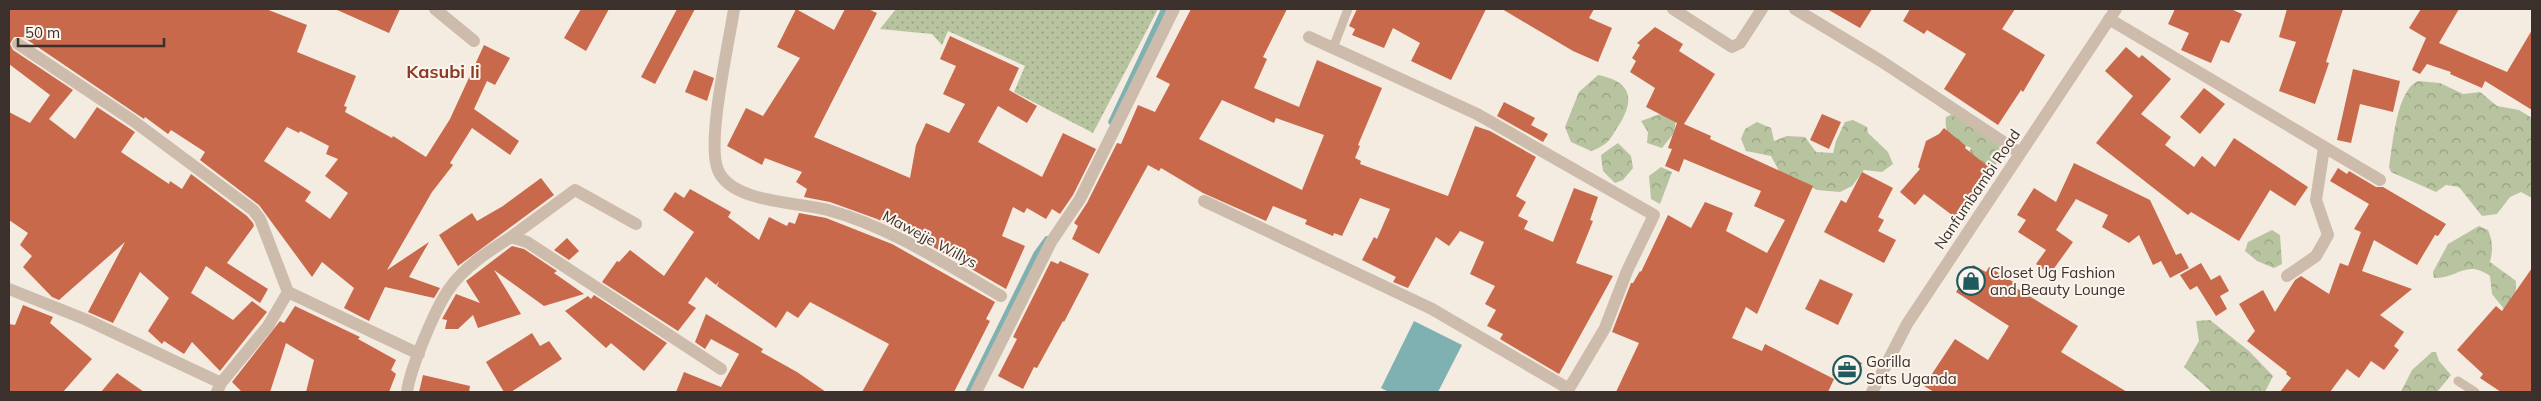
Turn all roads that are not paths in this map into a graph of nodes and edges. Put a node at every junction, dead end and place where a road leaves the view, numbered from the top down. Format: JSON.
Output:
{"nodes":[{"id":1,"x":435,"y":9,"type":"edge"},
{"id":2,"x":734,"y":9,"type":"edge"},
{"id":3,"x":1174,"y":9,"type":"edge"},
{"id":4,"x":1348,"y":9,"type":"edge"},
{"id":5,"x":1673,"y":9,"type":"edge"},
{"id":6,"x":1762,"y":9,"type":"edge"},
{"id":7,"x":1795,"y":9,"type":"edge"},
{"id":8,"x":2112,"y":14,"type":"edge"},
{"id":9,"x":1309,"y":37,"type":"dead end"},
{"id":10,"x":474,"y":41,"type":"dead end"},
{"id":11,"x":18,"y":44,"type":"dead end"},
{"id":12,"x":1332,"y":48,"type":"junction"},
{"id":13,"x":2324,"y":148,"type":"junction"},
{"id":14,"x":2020,"y":153,"type":"junction"},
{"id":15,"x":2380,"y":180,"type":"dead end"},
{"id":16,"x":1204,"y":201,"type":"dead end"},
{"id":17,"x":636,"y":224,"type":"dead end"},
{"id":18,"x":511,"y":237,"type":"junction"},
{"id":19,"x":2287,"y":276,"type":"dead end"},
{"id":20,"x":9,"y":289,"type":"edge"},
{"id":21,"x":288,"y":292,"type":"junction"},
{"id":22,"x":1001,"y":296,"type":"dead end"},
{"id":23,"x":419,"y":354,"type":"junction"},
{"id":24,"x":721,"y":369,"type":"dead end"},
{"id":25,"x":2458,"y":381,"type":"dead end"},
{"id":26,"x":219,"y":388,"type":"edge"},
{"id":27,"x":1568,"y":391,"type":"edge"},
{"id":28,"x":407,"y":392,"type":"edge"},
{"id":29,"x":976,"y":392,"type":"edge"},
{"id":30,"x":1872,"y":392,"type":"edge"},
{"id":31,"x":2475,"y":392,"type":"edge"}],
"edges":[{"from":1,"to":10,"type":"street"},
{"from":2,"to":22,"type":"street","name":"Mawejje Willys"},
{"from":3,"to":29,"type":"street"},
{"from":4,"to":12,"type":"lane"},
{"from":5,"to":6,"type":"street"},
{"from":7,"to":14,"type":"street"},
{"from":8,"to":13,"type":"street"},
{"from":8,"to":14,"type":"street","name":"Nanfumbambi Road"},
{"from":9,"to":12,"type":"street"},
{"from":11,"to":21,"type":"street"},
{"from":12,"to":27,"type":"street"},
{"from":13,"to":15,"type":"street"},
{"from":13,"to":19,"type":"street"},
{"from":14,"to":30,"type":"street","name":"Nanfumbambi Road"},
{"from":16,"to":27,"type":"street"},
{"from":17,"to":18,"type":"street"},
{"from":18,"to":23,"type":"street"},
{"from":18,"to":24,"type":"street"},
{"from":20,"to":26,"type":"street"},
{"from":21,"to":23,"type":"street"},
{"from":21,"to":26,"type":"street"},
{"from":23,"to":28,"type":"street"},
{"from":25,"to":31,"type":"lane"}]}
